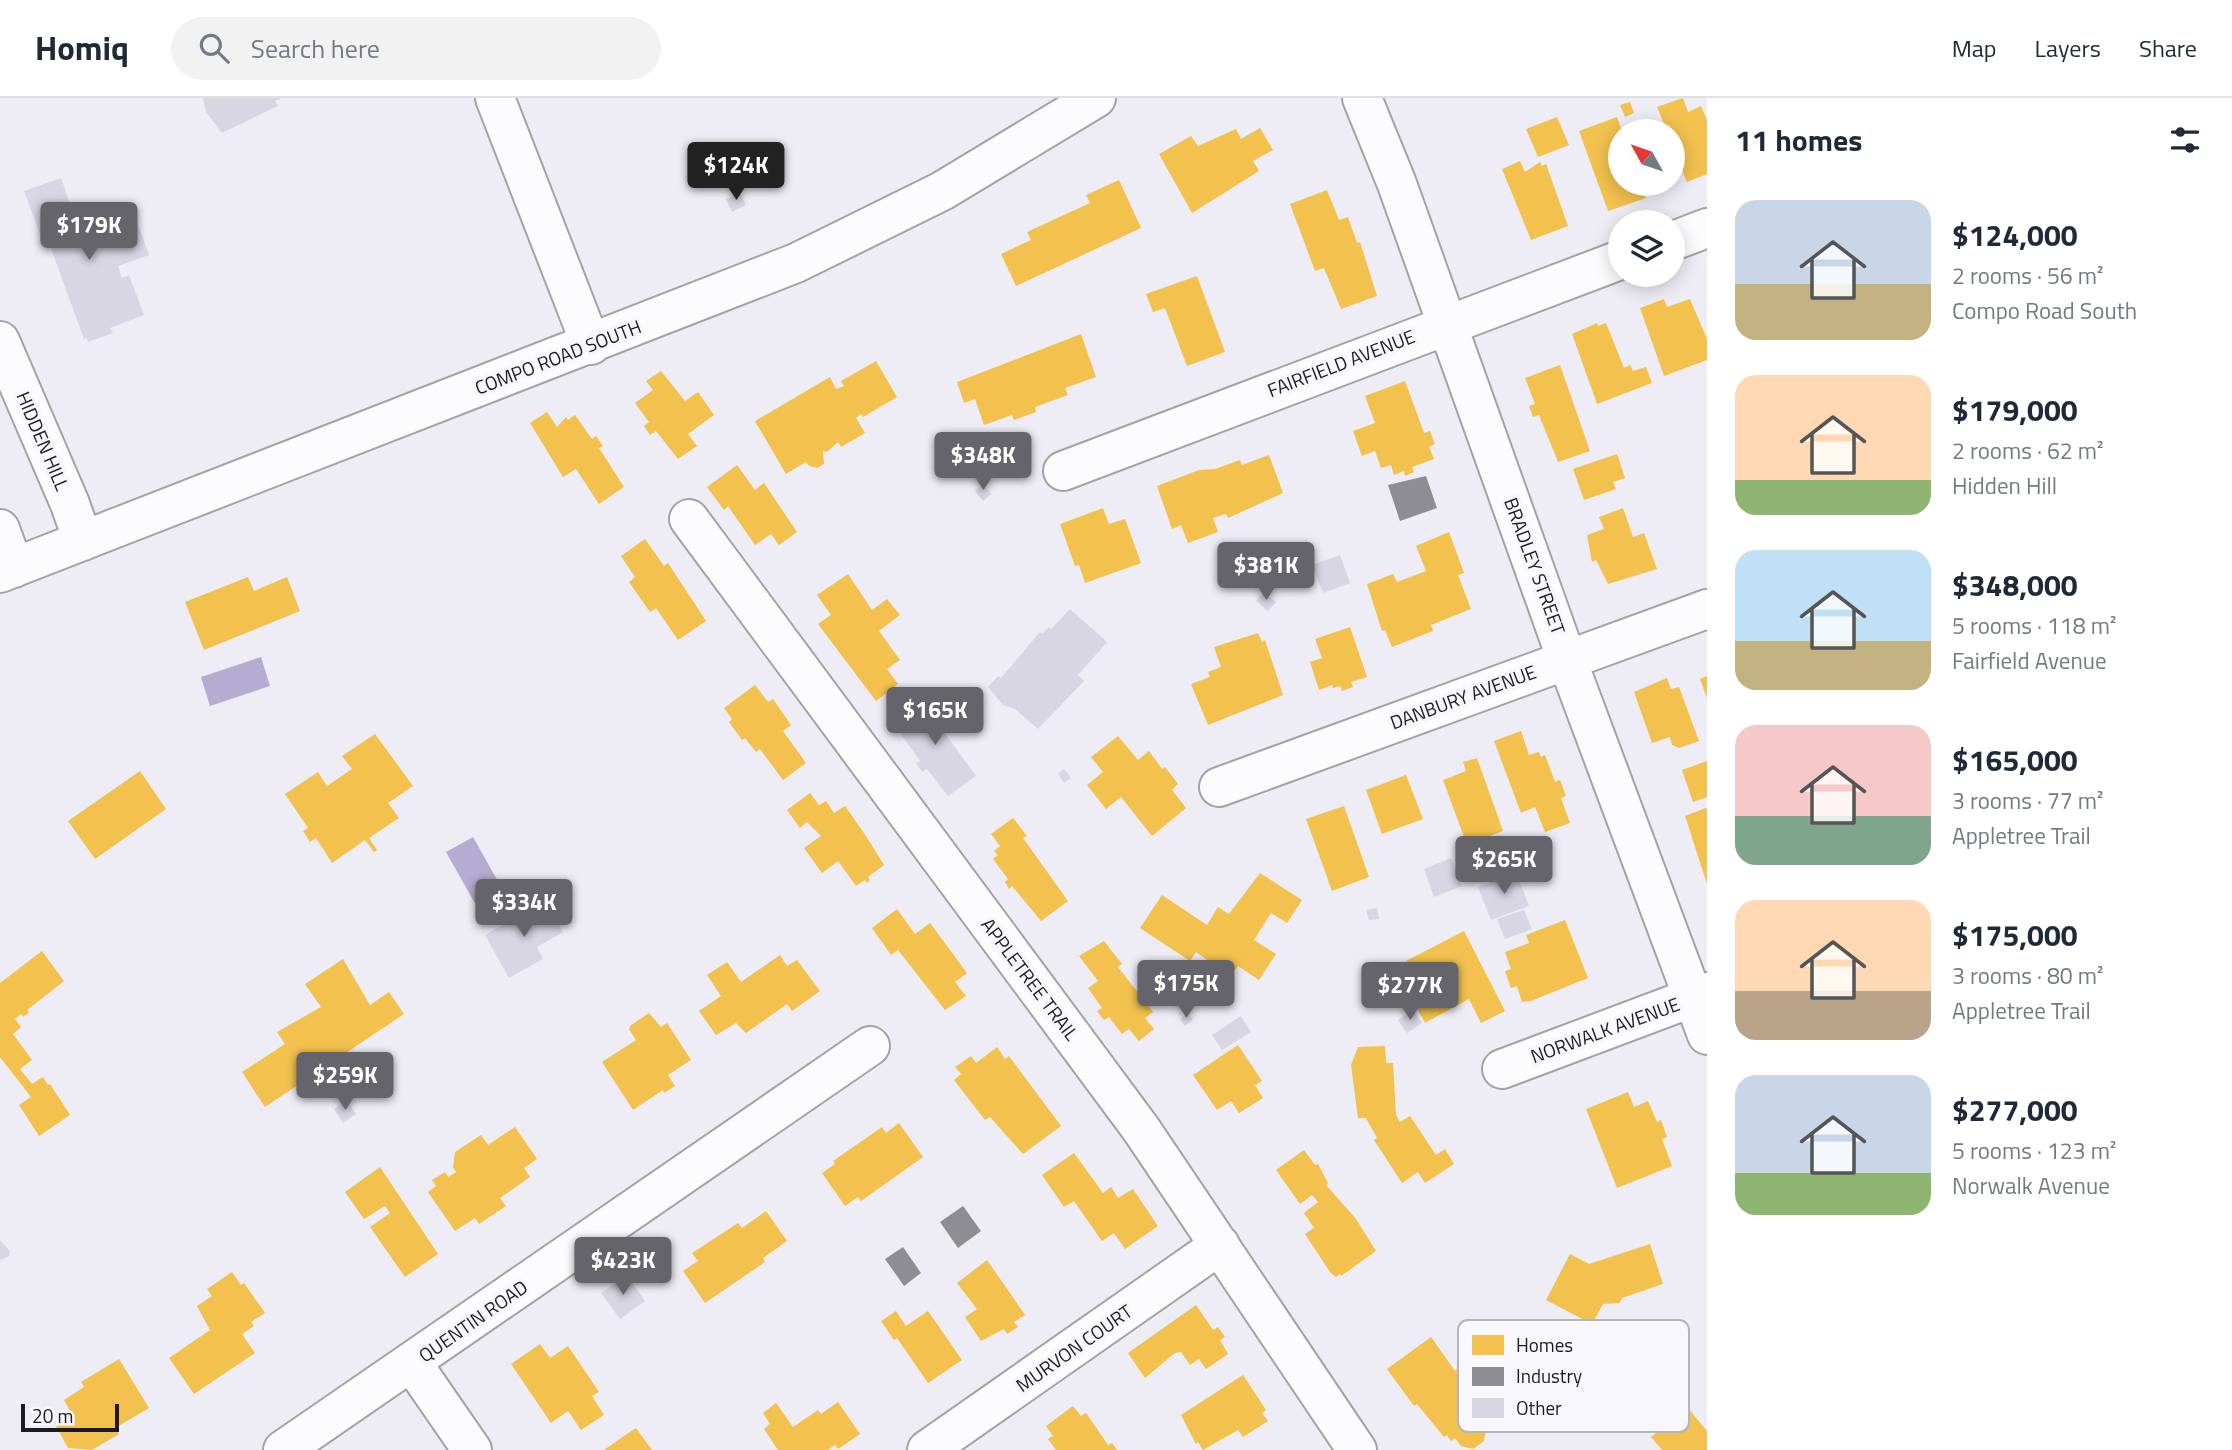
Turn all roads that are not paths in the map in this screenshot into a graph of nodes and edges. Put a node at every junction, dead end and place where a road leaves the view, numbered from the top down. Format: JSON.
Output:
{"nodes":[{"id":1,"x":495,"y":98,"type":"edge"},
{"id":2,"x":1096,"y":98,"type":"edge"},
{"id":3,"x":1362,"y":98,"type":"edge"},
{"id":4,"x":1707,"y":228,"type":"edge"},
{"id":5,"x":1685,"y":236,"type":"edge"},
{"id":6,"x":1608,"y":264,"type":"edge"},
{"id":7,"x":1446,"y":323,"type":"junction"},
{"id":8,"x":0,"y":341,"type":"edge"},
{"id":9,"x":591,"y":345,"type":"junction"},
{"id":10,"x":1062,"y":471,"type":"dead end"},
{"id":11,"x":688,"y":519,"type":"dead end"},
{"id":12,"x":0,"y":529,"type":"edge"},
{"id":13,"x":83,"y":541,"type":"junction"},
{"id":14,"x":7,"y":571,"type":"edge"},
{"id":15,"x":1707,"y":609,"type":"edge"},
{"id":16,"x":1567,"y":660,"type":"junction"},
{"id":17,"x":1219,"y":787,"type":"dead end"},
{"id":18,"x":1700,"y":995,"type":"edge"},
{"id":19,"x":1707,"y":1035,"type":"edge"},
{"id":20,"x":870,"y":1046,"type":"dead end"},
{"id":21,"x":1502,"y":1069,"type":"dead end"},
{"id":22,"x":1220,"y":1245,"type":"junction"},
{"id":23,"x":412,"y":1363,"type":"junction"},
{"id":24,"x":283,"y":1450,"type":"edge"},
{"id":25,"x":472,"y":1450,"type":"edge"},
{"id":26,"x":927,"y":1450,"type":"edge"},
{"id":27,"x":1357,"y":1450,"type":"edge"}],
"edges":[{"from":1,"to":9,"type":"street"},
{"from":2,"to":9,"type":"street","name":"COMPO ROAD SOUTH"},
{"from":3,"to":7,"type":"street","name":"BRADLEY STREET"},
{"from":4,"to":5,"type":"street"},
{"from":6,"to":7,"type":"street","name":"FAIRFIELD AVENUE"},
{"from":7,"to":10,"type":"street","name":"FAIRFIELD AVENUE"},
{"from":7,"to":16,"type":"street","name":"BRADLEY STREET"},
{"from":8,"to":13,"type":"street","name":"HIDDEN HILL"},
{"from":9,"to":13,"type":"street","name":"COMPO ROAD SOUTH"},
{"from":11,"to":22,"type":"street","name":"APPLETREE TRAIL"},
{"from":12,"to":14,"type":"street"},
{"from":13,"to":14,"type":"street","name":"COMPO ROAD SOUTH"},
{"from":15,"to":16,"type":"street","name":"DANBURY AVENUE"},
{"from":16,"to":17,"type":"street","name":"DANBURY AVENUE"},
{"from":16,"to":18,"type":"street","name":"BRADLEY STREET"},
{"from":18,"to":19,"type":"street","name":"BRADLEY STREET"},
{"from":18,"to":21,"type":"street","name":"NORWALK AVENUE"},
{"from":20,"to":23,"type":"street","name":"QUENTIN ROAD"},
{"from":22,"to":26,"type":"street","name":"MURVON COURT"},
{"from":22,"to":27,"type":"street","name":"APPLETREE TRAIL"},
{"from":23,"to":24,"type":"street","name":"QUENTIN ROAD"},
{"from":23,"to":25,"type":"street"}]}
